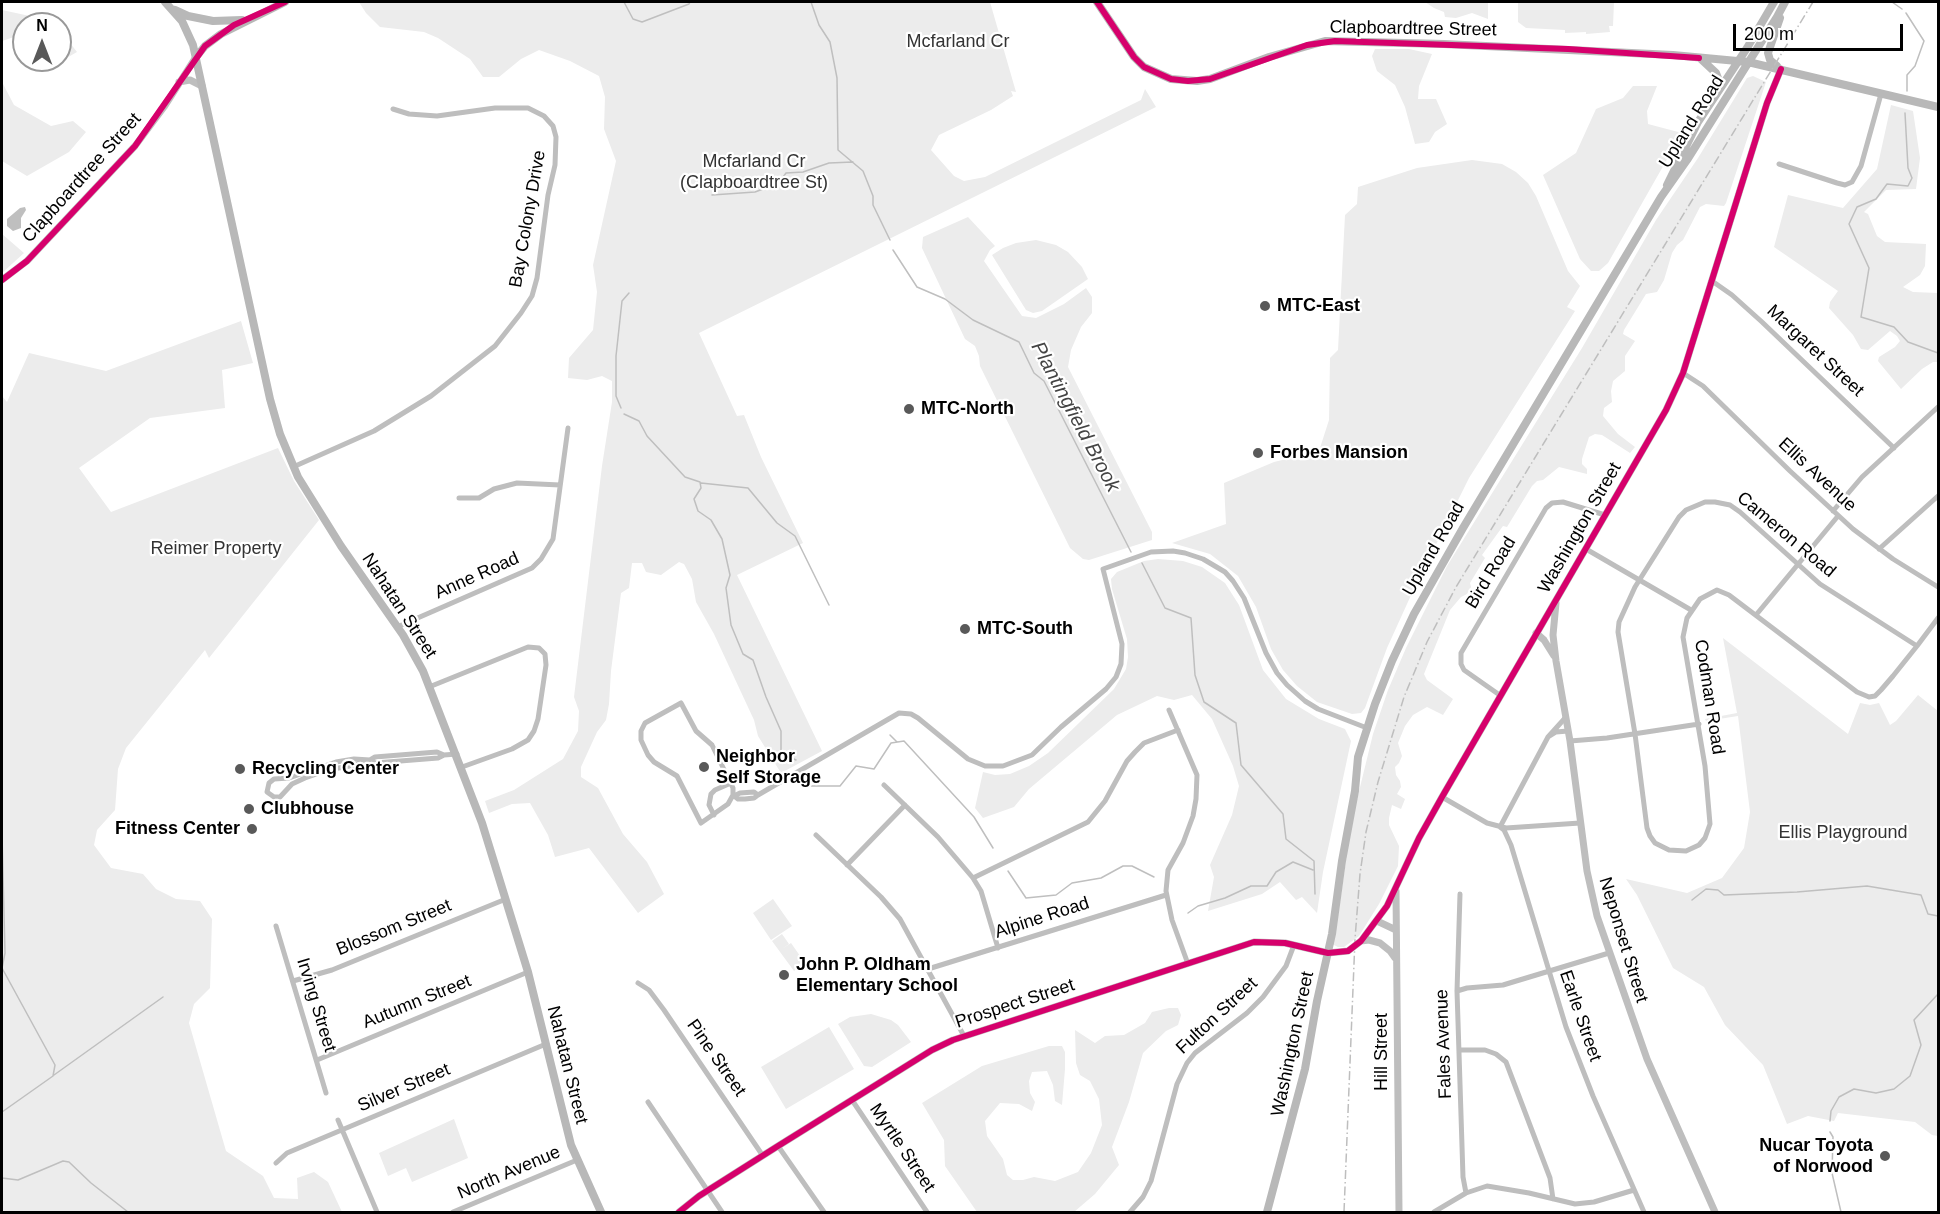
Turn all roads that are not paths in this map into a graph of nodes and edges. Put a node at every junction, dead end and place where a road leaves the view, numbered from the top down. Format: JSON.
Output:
{"nodes":[{"id":1,"x":285,"y":2,"type":"edge"},
{"id":2,"x":1097,"y":2,"type":"edge"},
{"id":3,"x":1774,"y":2,"type":"edge"},
{"id":4,"x":1783,"y":2,"type":"edge"},
{"id":5,"x":168,"y":4,"type":"edge"},
{"id":6,"x":247,"y":19,"type":"junction"},
{"id":7,"x":196,"y":57,"type":"junction"},
{"id":8,"x":1699,"y":58,"type":"junction"},
{"id":9,"x":1737,"y":61,"type":"junction"},
{"id":10,"x":1748,"y":62,"type":"junction"},
{"id":11,"x":1781,"y":69,"type":"junction"},
{"id":12,"x":179,"y":82,"type":"junction"},
{"id":13,"x":202,"y":86,"type":"junction"},
{"id":14,"x":1717,"y":93,"type":"junction"},
{"id":15,"x":1881,"y":94,"type":"junction"},
{"id":16,"x":1938,"y":107,"type":"edge"},
{"id":17,"x":393,"y":109,"type":"dead end"},
{"id":18,"x":1779,"y":164,"type":"dead end"},
{"id":19,"x":1661,"y":197,"type":"junction"},
{"id":20,"x":2,"y":280,"type":"edge"},
{"id":21,"x":1712,"y":281,"type":"junction"},
{"id":22,"x":1683,"y":373,"type":"junction"},
{"id":23,"x":1938,"y":408,"type":"edge"},
{"id":24,"x":568,"y":428,"type":"dead end"},
{"id":25,"x":1894,"y":448,"type":"junction"},
{"id":26,"x":293,"y":467,"type":"junction"},
{"id":27,"x":560,"y":486,"type":"junction"},
{"id":28,"x":1938,"y":496,"type":"edge"},
{"id":29,"x":459,"y":498,"type":"dead end"},
{"id":30,"x":1836,"y":513,"type":"junction"},
{"id":31,"x":1605,"y":515,"type":"junction"},
{"id":32,"x":1586,"y":549,"type":"junction"},
{"id":33,"x":1879,"y":549,"type":"junction"},
{"id":34,"x":1798,"y":566,"type":"junction"},
{"id":35,"x":1640,"y":579,"type":"junction"},
{"id":36,"x":1938,"y":587,"type":"edge"},
{"id":37,"x":1557,"y":598,"type":"junction"},
{"id":38,"x":1691,"y":610,"type":"junction"},
{"id":39,"x":1756,"y":615,"type":"junction"},
{"id":40,"x":1938,"y":618,"type":"edge"},
{"id":41,"x":397,"y":627,"type":"junction"},
{"id":42,"x":1538,"y":631,"type":"junction"},
{"id":43,"x":1553,"y":635,"type":"junction"},
{"id":44,"x":1917,"y":646,"type":"junction"},
{"id":45,"x":1556,"y":661,"type":"junction"},
{"id":46,"x":429,"y":687,"type":"junction"},
{"id":47,"x":1501,"y":696,"type":"junction"},
{"id":48,"x":1169,"y":710,"type":"dead end"},
{"id":49,"x":1566,"y":717,"type":"junction"},
{"id":50,"x":1699,"y":724,"type":"junction"},
{"id":51,"x":1367,"y":728,"type":"junction"},
{"id":52,"x":1178,"y":730,"type":"junction"},
{"id":53,"x":1568,"y":731,"type":"junction"},
{"id":54,"x":1635,"y":734,"type":"junction"},
{"id":55,"x":1548,"y":736,"type":"junction"},
{"id":56,"x":1570,"y":741,"type":"junction"},
{"id":57,"x":457,"y":754,"type":"junction"},
{"id":58,"x":370,"y":760,"type":"junction"},
{"id":59,"x":462,"y":768,"type":"junction"},
{"id":60,"x":731,"y":783,"type":"junction"},
{"id":61,"x":884,"y":785,"type":"dead end"},
{"id":62,"x":735,"y":795,"type":"junction"},
{"id":63,"x":1442,"y":797,"type":"junction"},
{"id":64,"x":905,"y":805,"type":"junction"},
{"id":65,"x":714,"y":815,"type":"junction"},
{"id":66,"x":1580,"y":823,"type":"junction"},
{"id":67,"x":1500,"y":826,"type":"junction"},
{"id":68,"x":816,"y":835,"type":"dead end"},
{"id":69,"x":847,"y":865,"type":"junction"},
{"id":70,"x":973,"y":878,"type":"junction"},
{"id":71,"x":1396,"y":890,"type":"junction"},
{"id":72,"x":1460,"y":894,"type":"dead end"},
{"id":73,"x":1166,"y":895,"type":"junction"},
{"id":74,"x":506,"y":899,"type":"junction"},
{"id":75,"x":1377,"y":921,"type":"junction"},
{"id":76,"x":276,"y":926,"type":"dead end"},
{"id":77,"x":1396,"y":930,"type":"junction"},
{"id":78,"x":1361,"y":941,"type":"junction"},
{"id":79,"x":1294,"y":945,"type":"junction"},
{"id":80,"x":998,"y":948,"type":"junction"},
{"id":81,"x":1328,"y":953,"type":"junction"},
{"id":82,"x":1609,"y":953,"type":"junction"},
{"id":83,"x":1396,"y":960,"type":"junction"},
{"id":84,"x":1188,"y":964,"type":"junction"},
{"id":85,"x":928,"y":969,"type":"junction"},
{"id":86,"x":528,"y":972,"type":"junction"},
{"id":87,"x":1548,"y":972,"type":"junction"},
{"id":88,"x":293,"y":981,"type":"junction"},
{"id":89,"x":638,"y":982,"type":"dead end"},
{"id":90,"x":1457,"y":991,"type":"junction"},
{"id":91,"x":963,"y":1036,"type":"junction"},
{"id":92,"x":546,"y":1044,"type":"junction"},
{"id":93,"x":1459,"y":1050,"type":"junction"},
{"id":94,"x":317,"y":1060,"type":"junction"},
{"id":95,"x":326,"y":1093,"type":"dead end"},
{"id":96,"x":852,"y":1100,"type":"junction"},
{"id":97,"x":648,"y":1102,"type":"dead end"},
{"id":98,"x":338,"y":1120,"type":"dead end"},
{"id":99,"x":342,"y":1130,"type":"junction"},
{"id":100,"x":778,"y":1146,"type":"junction"},
{"id":101,"x":763,"y":1156,"type":"junction"},
{"id":102,"x":577,"y":1161,"type":"junction"},
{"id":103,"x":276,"y":1164,"type":"dead end"},
{"id":104,"x":1634,"y":1190,"type":"junction"},
{"id":105,"x":708,"y":1191,"type":"junction"},
{"id":106,"x":1466,"y":1193,"type":"junction"},
{"id":107,"x":1553,"y":1199,"type":"junction"},
{"id":108,"x":376,"y":1212,"type":"edge"},
{"id":109,"x":453,"y":1212,"type":"edge"},
{"id":110,"x":601,"y":1212,"type":"edge"},
{"id":111,"x":679,"y":1212,"type":"edge"},
{"id":112,"x":722,"y":1212,"type":"edge"},
{"id":113,"x":824,"y":1212,"type":"edge"},
{"id":114,"x":927,"y":1212,"type":"edge"},
{"id":115,"x":1130,"y":1212,"type":"edge"},
{"id":116,"x":1267,"y":1212,"type":"edge"},
{"id":117,"x":1399,"y":1212,"type":"edge"},
{"id":118,"x":1434,"y":1212,"type":"edge"},
{"id":119,"x":1644,"y":1212,"type":"edge"},
{"id":120,"x":1714,"y":1212,"type":"edge"}],
"edges":[{"from":1,"to":6,"type":"main road","name":"Clapboardtree Street"},
{"from":2,"to":8,"type":"main road","name":"Clapboardtree Street"},
{"from":3,"to":9,"type":"main road"},
{"from":4,"to":10,"type":"main road"},
{"from":4,"to":11,"type":"main road"},
{"from":5,"to":6,"type":"main road","name":"Clapboardtree Street"},
{"from":5,"to":7,"type":"main road","name":"Nahatan Street"},
{"from":6,"to":7,"type":"main road","name":"Clapboardtree Street"},
{"from":7,"to":12,"type":"street","name":"Clapboardtree Street"},
{"from":7,"to":13,"type":"main road","name":"Nahatan Street"},
{"from":8,"to":9,"type":"main road","name":"Clapboardtree Street"},
{"from":8,"to":14,"type":"main road"},
{"from":9,"to":10,"type":"main road","name":"Clapboardtree Street"},
{"from":9,"to":14,"type":"main road","name":"Upland Road"},
{"from":10,"to":11,"type":"main road","name":"Clapboardtree Street"},
{"from":10,"to":19,"type":"main road","name":"Upland Road"},
{"from":11,"to":15,"type":"main road","name":"Clapboardtree Street"},
{"from":11,"to":21,"type":"street","name":"Washington Street"},
{"from":12,"to":13,"type":"street"},
{"from":12,"to":20,"type":"street","name":"Clapboardtree Street"},
{"from":13,"to":26,"type":"main road","name":"Nahatan Street"},
{"from":14,"to":19,"type":"main road","name":"Upland Road"},
{"from":15,"to":16,"type":"main road","name":"Clapboardtree Street"},
{"from":15,"to":18,"type":"street"},
{"from":17,"to":26,"type":"street","name":"Bay Colony Drive"},
{"from":19,"to":51,"type":"main road","name":"Upland Road"},
{"from":21,"to":22,"type":"street","name":"Washington Street"},
{"from":21,"to":25,"type":"street","name":"Margaret Street"},
{"from":22,"to":30,"type":"street","name":"Ellis Avenue"},
{"from":22,"to":31,"type":"street","name":"Washington Street"},
{"from":23,"to":25,"type":"street"},
{"from":24,"to":27,"type":"street","name":"Anne Road"},
{"from":25,"to":30,"type":"street"},
{"from":26,"to":41,"type":"main road","name":"Nahatan Street"},
{"from":27,"to":29,"type":"street"},
{"from":27,"to":41,"type":"street","name":"Anne Road"},
{"from":28,"to":33,"type":"street"},
{"from":30,"to":33,"type":"street","name":"Ellis Avenue"},
{"from":30,"to":34,"type":"street"},
{"from":31,"to":32,"type":"street","name":"Washington Street"},
{"from":31,"to":47,"type":"street","name":"Bird Road"},
{"from":32,"to":35,"type":"street"},
{"from":32,"to":37,"type":"street","name":"Washington Street"},
{"from":33,"to":36,"type":"street","name":"Ellis Avenue"},
{"from":34,"to":35,"type":"street","name":"Cameron Road"},
{"from":34,"to":39,"type":"street"},
{"from":34,"to":44,"type":"street","name":"Cameron Road"},
{"from":35,"to":38,"type":"street"},
{"from":35,"to":54,"type":"street","name":"Cameron Road"},
{"from":37,"to":42,"type":"street","name":"Washington Street"},
{"from":37,"to":43,"type":"street","name":"Neponset Street"},
{"from":38,"to":39,"type":"street"},
{"from":38,"to":50,"type":"street","name":"Codman Road"},
{"from":39,"to":44,"type":"street"},
{"from":40,"to":44,"type":"street"},
{"from":41,"to":46,"type":"main road","name":"Nahatan Street"},
{"from":42,"to":43,"type":"street"},
{"from":42,"to":45,"type":"street","name":"Neponset Street"},
{"from":42,"to":47,"type":"street","name":"Washington Street"},
{"from":43,"to":45,"type":"street","name":"Neponset Street"},
{"from":45,"to":49,"type":"street","name":"Neponset Street"},
{"from":46,"to":57,"type":"main road","name":"Nahatan Street"},
{"from":46,"to":59,"type":"street"},
{"from":47,"to":63,"type":"street","name":"Washington Street"},
{"from":48,"to":52,"type":"street"},
{"from":49,"to":53,"type":"street","name":"Neponset Street"},
{"from":49,"to":55,"type":"street"},
{"from":50,"to":54,"type":"street"},
{"from":50,"to":54,"type":"street","name":"Codman Road"},
{"from":51,"to":62,"type":"street"},
{"from":51,"to":81,"type":"main road","name":"Upland Road"},
{"from":52,"to":70,"type":"street"},
{"from":52,"to":73,"type":"street"},
{"from":53,"to":55,"type":"street"},
{"from":53,"to":56,"type":"street","name":"Neponset Street"},
{"from":54,"to":56,"type":"street"},
{"from":55,"to":67,"type":"street"},
{"from":56,"to":66,"type":"street","name":"Neponset Street"},
{"from":57,"to":58,"type":"street"},
{"from":57,"to":59,"type":"main road","name":"Nahatan Street"},
{"from":58,"to":58,"type":"street"},
{"from":59,"to":74,"type":"main road","name":"Nahatan Street"},
{"from":60,"to":62,"type":"street"},
{"from":60,"to":65,"type":"street"},
{"from":60,"to":65,"type":"street"},
{"from":61,"to":64,"type":"street"},
{"from":62,"to":65,"type":"street"},
{"from":63,"to":67,"type":"street"},
{"from":63,"to":71,"type":"street","name":"Washington Street"},
{"from":64,"to":69,"type":"street"},
{"from":64,"to":70,"type":"street"},
{"from":66,"to":67,"type":"street"},
{"from":66,"to":82,"type":"street","name":"Neponset Street"},
{"from":67,"to":87,"type":"street","name":"Earle Street"},
{"from":68,"to":69,"type":"street"},
{"from":69,"to":85,"type":"street"},
{"from":70,"to":80,"type":"street"},
{"from":71,"to":75,"type":"street","name":"Washington Street"},
{"from":71,"to":77,"type":"street","name":"Hill Street"},
{"from":72,"to":90,"type":"street","name":"Fales Avenue"},
{"from":73,"to":80,"type":"street","name":"Alpine Road"},
{"from":73,"to":84,"type":"street"},
{"from":74,"to":86,"type":"main road","name":"Nahatan Street"},
{"from":74,"to":88,"type":"street","name":"Blossom Street"},
{"from":75,"to":77,"type":"street"},
{"from":75,"to":78,"type":"street","name":"Washington Street"},
{"from":76,"to":88,"type":"street","name":"Irving Street"},
{"from":77,"to":83,"type":"street","name":"Hill Street"},
{"from":78,"to":81,"type":"street","name":"Washington Street"},
{"from":78,"to":83,"type":"street"},
{"from":79,"to":81,"type":"street","name":"Prospect Street"},
{"from":79,"to":84,"type":"street","name":"Prospect Street"},
{"from":79,"to":115,"type":"street","name":"Fulton Street"},
{"from":80,"to":85,"type":"street","name":"Alpine Road"},
{"from":81,"to":116,"type":"main road","name":"Washington Street"},
{"from":82,"to":87,"type":"street"},
{"from":82,"to":120,"type":"street","name":"Neponset Street"},
{"from":83,"to":117,"type":"street","name":"Hill Street"},
{"from":84,"to":91,"type":"street","name":"Prospect Street"},
{"from":85,"to":91,"type":"street"},
{"from":86,"to":92,"type":"main road","name":"Nahatan Street"},
{"from":86,"to":94,"type":"street","name":"Autumn Street"},
{"from":87,"to":90,"type":"street"},
{"from":87,"to":104,"type":"street","name":"Earle Street"},
{"from":88,"to":94,"type":"street","name":"Irving Street"},
{"from":89,"to":101,"type":"street","name":"Pine Street"},
{"from":90,"to":93,"type":"street","name":"Fales Avenue"},
{"from":91,"to":96,"type":"street","name":"Prospect Street"},
{"from":92,"to":99,"type":"street","name":"Silver Street"},
{"from":92,"to":102,"type":"main road","name":"Nahatan Street"},
{"from":93,"to":106,"type":"street","name":"Fales Avenue"},
{"from":93,"to":107,"type":"street"},
{"from":94,"to":95,"type":"street","name":"Irving Street"},
{"from":96,"to":100,"type":"street","name":"Prospect Street"},
{"from":96,"to":114,"type":"street","name":"Myrtle Street"},
{"from":97,"to":105,"type":"street"},
{"from":98,"to":99,"type":"street"},
{"from":99,"to":103,"type":"street","name":"Silver Street"},
{"from":99,"to":108,"type":"street"},
{"from":100,"to":101,"type":"street","name":"Prospect Street"},
{"from":100,"to":113,"type":"street"},
{"from":101,"to":105,"type":"street","name":"Prospect Street"},
{"from":102,"to":109,"type":"street","name":"North Avenue"},
{"from":102,"to":110,"type":"main road","name":"Nahatan Street"},
{"from":104,"to":107,"type":"street"},
{"from":104,"to":119,"type":"street","name":"Earle Street"},
{"from":105,"to":111,"type":"street","name":"Prospect Street"},
{"from":105,"to":112,"type":"street"},
{"from":106,"to":107,"type":"street"},
{"from":106,"to":118,"type":"street"}]}
